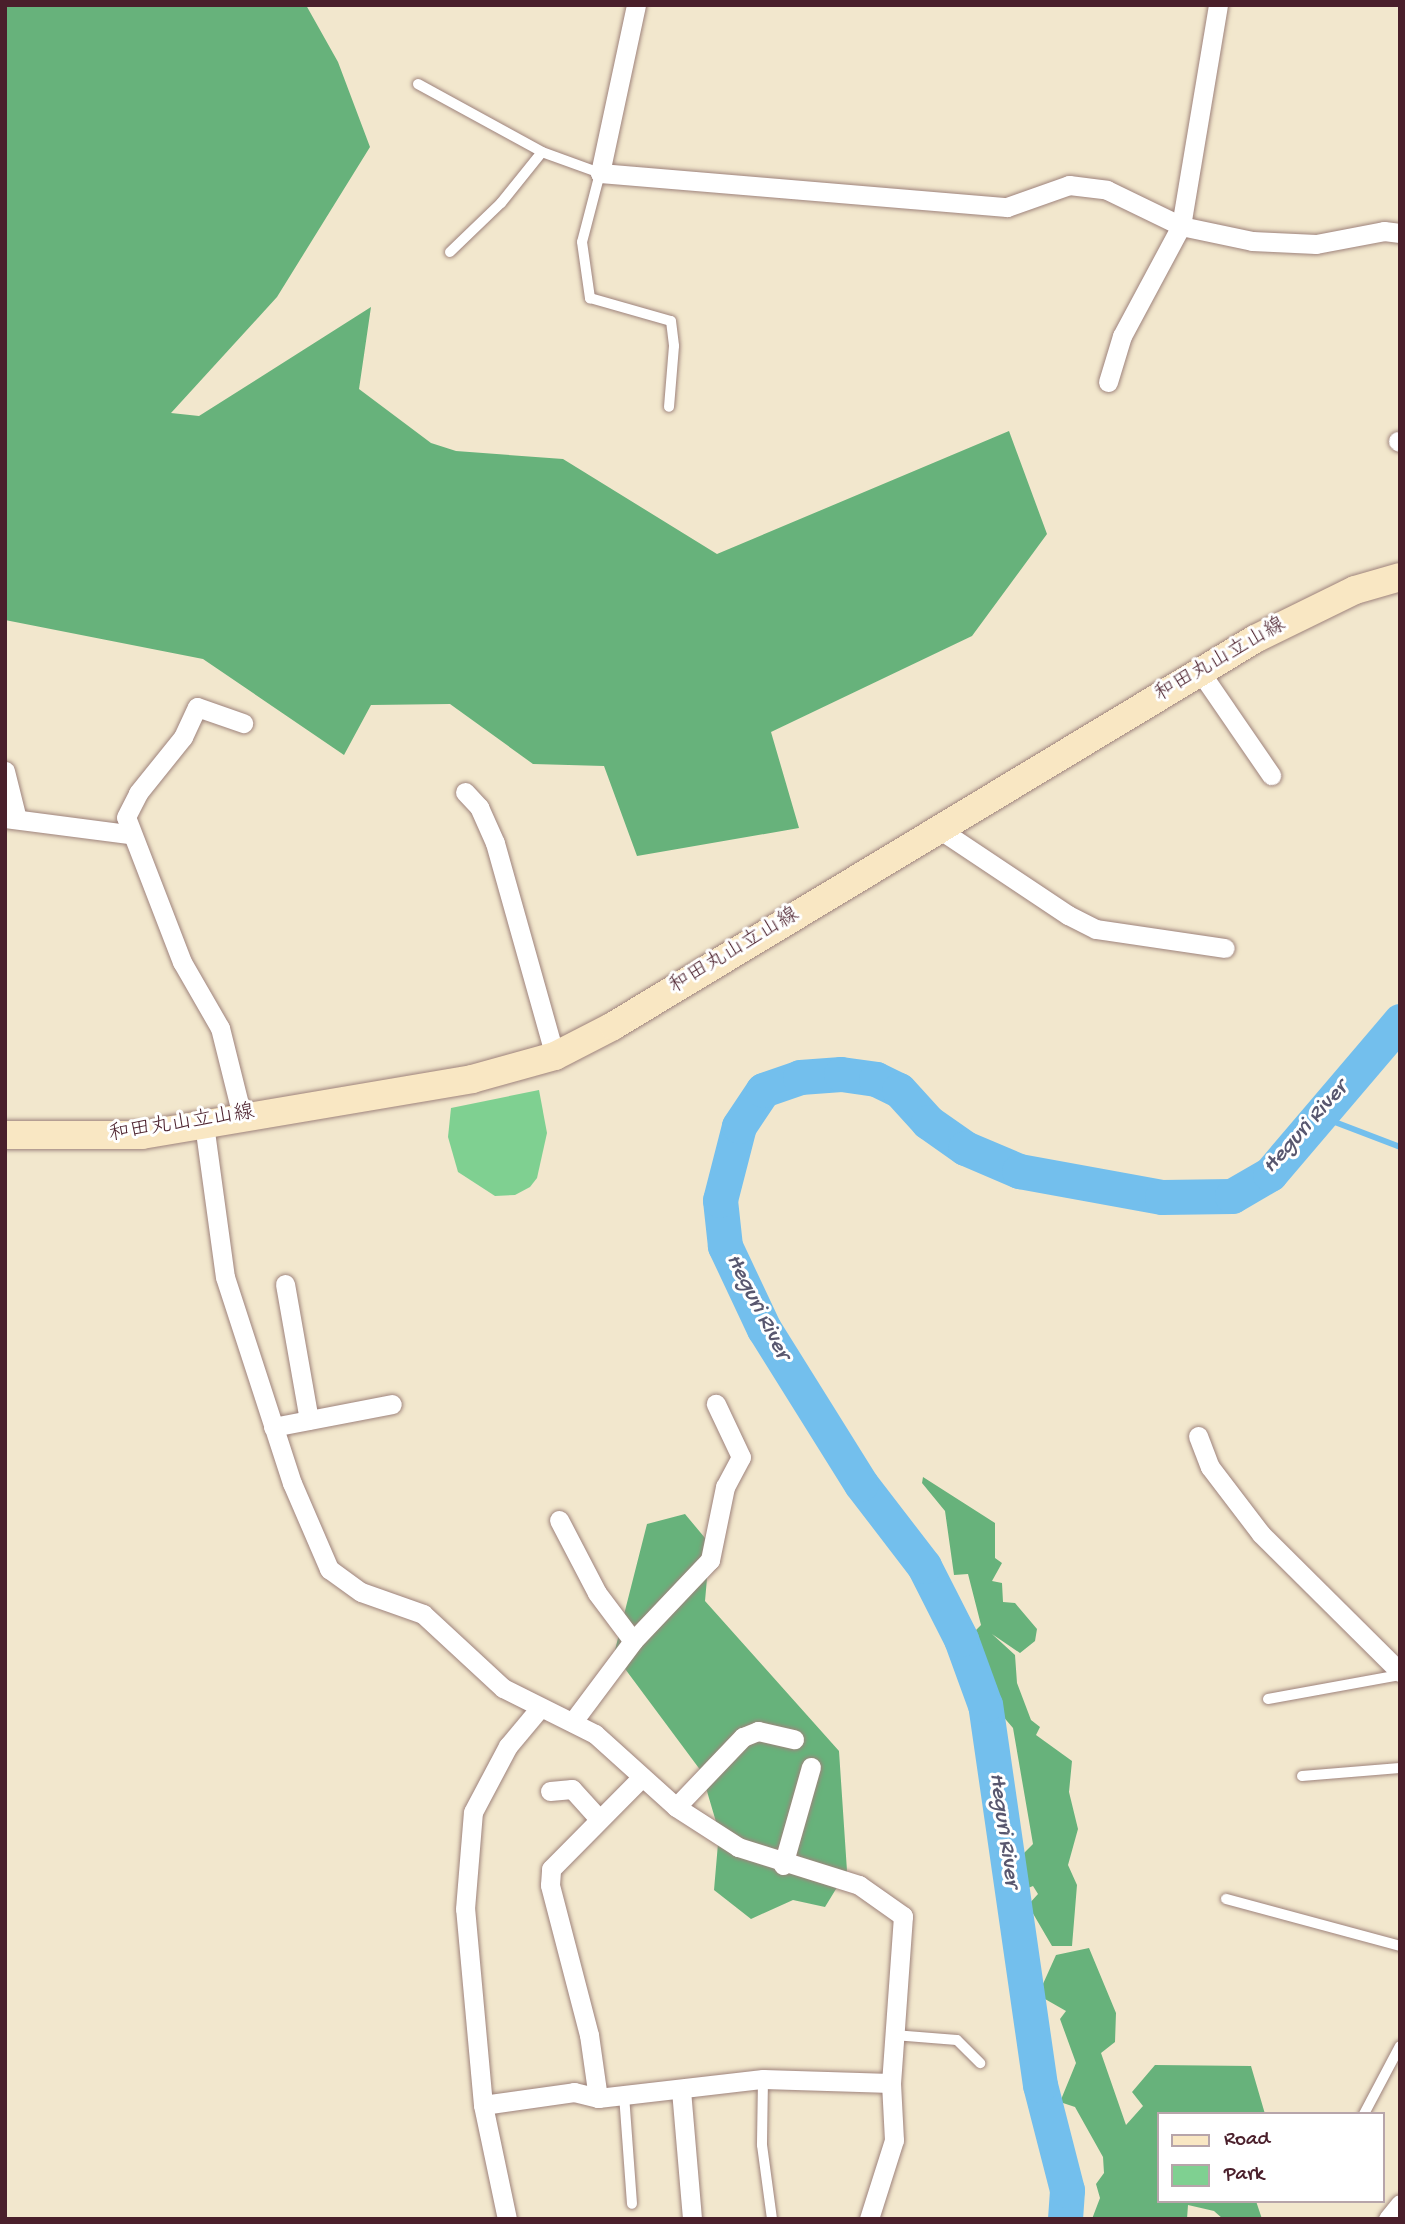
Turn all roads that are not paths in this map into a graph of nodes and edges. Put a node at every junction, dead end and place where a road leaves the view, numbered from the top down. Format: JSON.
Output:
{"nodes":[{"id":1,"x":636,"y":5,"type":"edge"},
{"id":2,"x":1218,"y":5,"type":"edge"},
{"id":3,"x":418,"y":84,"type":"dead end"},
{"id":4,"x":541,"y":152,"type":"junction"},
{"id":5,"x":600,"y":173,"type":"junction"},
{"id":6,"x":1181,"y":226,"type":"junction"},
{"id":7,"x":1400,"y":233,"type":"edge"},
{"id":8,"x":450,"y":252,"type":"dead end"},
{"id":9,"x":1108,"y":382,"type":"dead end"},
{"id":10,"x":669,"y":407,"type":"dead end"},
{"id":11,"x":1400,"y":577,"type":"edge"},
{"id":12,"x":1200,"y":673,"type":"junction"},
{"id":13,"x":243,"y":723,"type":"dead end"},
{"id":14,"x":5,"y":771,"type":"edge"},
{"id":15,"x":1271,"y":775,"type":"dead end"},
{"id":16,"x":464,"y":792,"type":"dead end"},
{"id":17,"x":11,"y":819,"type":"edge"},
{"id":18,"x":939,"y":829,"type":"junction"},
{"id":19,"x":130,"y":834,"type":"junction"},
{"id":20,"x":1225,"y":948,"type":"dead end"},
{"id":21,"x":555,"y":1056,"type":"junction"},
{"id":22,"x":242,"y":1116,"type":"junction"},
{"id":23,"x":204,"y":1124,"type":"junction"},
{"id":24,"x":5,"y":1135,"type":"edge"},
{"id":25,"x":285,"y":1284,"type":"dead end"},
{"id":26,"x":392,"y":1404,"type":"dead end"},
{"id":27,"x":716,"y":1404,"type":"dead end"},
{"id":28,"x":309,"y":1420,"type":"junction"},
{"id":29,"x":273,"y":1427,"type":"junction"},
{"id":30,"x":1198,"y":1436,"type":"dead end"},
{"id":31,"x":559,"y":1520,"type":"dead end"},
{"id":32,"x":633,"y":1641,"type":"junction"},
{"id":33,"x":1400,"y":1674,"type":"edge"},
{"id":34,"x":1268,"y":1699,"type":"dead end"},
{"id":35,"x":539,"y":1709,"type":"junction"},
{"id":36,"x":574,"y":1720,"type":"junction"},
{"id":37,"x":793,"y":1739,"type":"dead end"},
{"id":38,"x":811,"y":1767,"type":"dead end"},
{"id":39,"x":1400,"y":1768,"type":"edge"},
{"id":40,"x":1302,"y":1776,"type":"dead end"},
{"id":41,"x":642,"y":1777,"type":"junction"},
{"id":42,"x":550,"y":1791,"type":"dead end"},
{"id":43,"x":676,"y":1807,"type":"junction"},
{"id":44,"x":598,"y":1819,"type":"junction"},
{"id":45,"x":783,"y":1865,"type":"junction"},
{"id":46,"x":1226,"y":1899,"type":"dead end"},
{"id":47,"x":1400,"y":1946,"type":"edge"},
{"id":48,"x":893,"y":2035,"type":"junction"},
{"id":49,"x":1400,"y":2046,"type":"edge"},
{"id":50,"x":980,"y":2063,"type":"dead end"},
{"id":51,"x":763,"y":2079,"type":"junction"},
{"id":52,"x":891,"y":2083,"type":"junction"},
{"id":53,"x":681,"y":2090,"type":"junction"},
{"id":54,"x":624,"y":2095,"type":"junction"},
{"id":55,"x":598,"y":2098,"type":"junction"},
{"id":56,"x":482,"y":2105,"type":"junction"},
{"id":57,"x":1365,"y":2112,"type":"edge"},
{"id":58,"x":632,"y":2204,"type":"dead end"},
{"id":59,"x":1400,"y":2204,"type":"edge"},
{"id":60,"x":507,"y":2219,"type":"edge"},
{"id":61,"x":692,"y":2219,"type":"edge"},
{"id":62,"x":772,"y":2219,"type":"edge"},
{"id":63,"x":869,"y":2219,"type":"edge"},
{"id":64,"x":1388,"y":2219,"type":"edge"}],
"edges":[{"from":1,"to":5,"type":"street"},
{"from":2,"to":6,"type":"street"},
{"from":3,"to":4,"type":"lane"},
{"from":4,"to":5,"type":"lane"},
{"from":4,"to":8,"type":"lane"},
{"from":5,"to":6,"type":"street"},
{"from":5,"to":10,"type":"lane"},
{"from":6,"to":7,"type":"street"},
{"from":6,"to":9,"type":"street"},
{"from":11,"to":12,"type":"main road","name":"和田丸山立山線"},
{"from":12,"to":15,"type":"street"},
{"from":12,"to":18,"type":"main road","name":"和田丸山立山線"},
{"from":13,"to":19,"type":"street"},
{"from":14,"to":17,"type":"street"},
{"from":16,"to":21,"type":"street"},
{"from":17,"to":19,"type":"street"},
{"from":18,"to":20,"type":"street"},
{"from":18,"to":21,"type":"main road","name":"和田丸山立山線"},
{"from":19,"to":22,"type":"street"},
{"from":21,"to":22,"type":"main road","name":"和田丸山立山線"},
{"from":22,"to":23,"type":"main road","name":"和田丸山立山線"},
{"from":23,"to":24,"type":"main road","name":"和田丸山立山線"},
{"from":23,"to":29,"type":"street"},
{"from":25,"to":28,"type":"street"},
{"from":26,"to":28,"type":"street"},
{"from":27,"to":32,"type":"street"},
{"from":28,"to":29,"type":"street"},
{"from":29,"to":35,"type":"street"},
{"from":30,"to":33,"type":"street"},
{"from":31,"to":32,"type":"street"},
{"from":32,"to":36,"type":"street"},
{"from":33,"to":34,"type":"lane"},
{"from":35,"to":36,"type":"street"},
{"from":35,"to":56,"type":"street"},
{"from":36,"to":41,"type":"street"},
{"from":37,"to":43,"type":"street"},
{"from":38,"to":45,"type":"street"},
{"from":39,"to":40,"type":"lane"},
{"from":41,"to":43,"type":"street"},
{"from":41,"to":44,"type":"street"},
{"from":42,"to":44,"type":"street"},
{"from":43,"to":45,"type":"street"},
{"from":44,"to":55,"type":"street"},
{"from":45,"to":48,"type":"street"},
{"from":46,"to":47,"type":"lane"},
{"from":48,"to":50,"type":"lane"},
{"from":48,"to":52,"type":"street"},
{"from":49,"to":57,"type":"lane"},
{"from":51,"to":52,"type":"street"},
{"from":51,"to":53,"type":"street"},
{"from":51,"to":62,"type":"lane"},
{"from":52,"to":63,"type":"street"},
{"from":53,"to":54,"type":"street"},
{"from":53,"to":61,"type":"street"},
{"from":54,"to":55,"type":"street"},
{"from":54,"to":58,"type":"lane"},
{"from":55,"to":56,"type":"street"},
{"from":56,"to":60,"type":"street"},
{"from":59,"to":64,"type":"street"}]}
